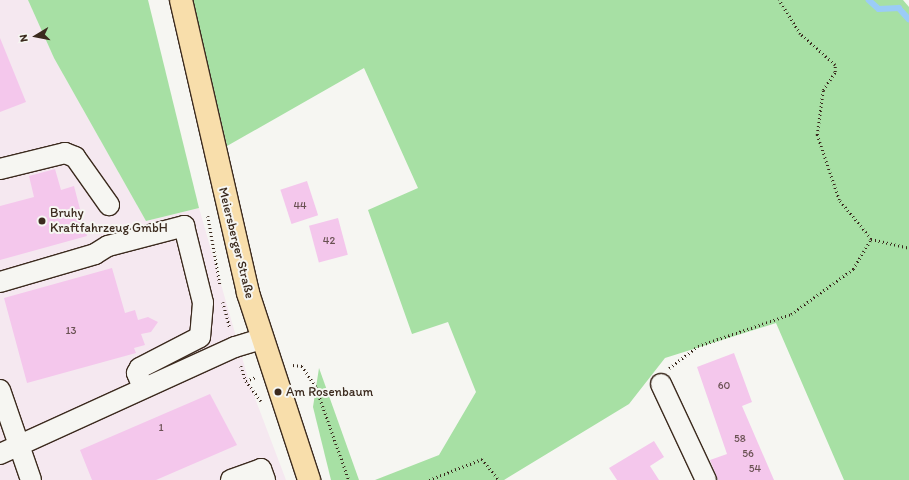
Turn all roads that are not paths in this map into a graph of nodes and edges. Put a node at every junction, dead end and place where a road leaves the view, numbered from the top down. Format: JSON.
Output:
{"nodes":[{"id":1,"x":181,"y":0,"type":"edge"},
{"id":2,"x":0,"y":169,"type":"edge"},
{"id":3,"x":109,"y":205,"type":"dead end"},
{"id":4,"x":0,"y":282,"type":"edge"},
{"id":5,"x":260,"y":339,"type":"junction"},
{"id":6,"x":661,"y":384,"type":"road end"},
{"id":7,"x":143,"y":388,"type":"junction"},
{"id":8,"x":0,"y":390,"type":"edge"},
{"id":9,"x":17,"y":445,"type":"junction"},
{"id":10,"x":0,"y":454,"type":"edge"},
{"id":11,"x":698,"y":477,"type":"edge"},
{"id":12,"x":31,"y":480,"type":"edge"},
{"id":13,"x":232,"y":480,"type":"edge"},
{"id":14,"x":265,"y":480,"type":"edge"},
{"id":15,"x":309,"y":480,"type":"edge"}],
"edges":[{"from":1,"to":5,"type":"main road","name":"Meiersberger Straße"},
{"from":2,"to":3,"type":"street"},
{"from":4,"to":7,"type":"street"},
{"from":5,"to":7,"type":"street"},
{"from":5,"to":15,"type":"main road","name":"Meiersberger Straße"},
{"from":6,"to":11,"type":"street"},
{"from":7,"to":9,"type":"street"},
{"from":8,"to":9,"type":"street"},
{"from":9,"to":10,"type":"street"},
{"from":9,"to":12,"type":"street"},
{"from":13,"to":14,"type":"street"}]}
